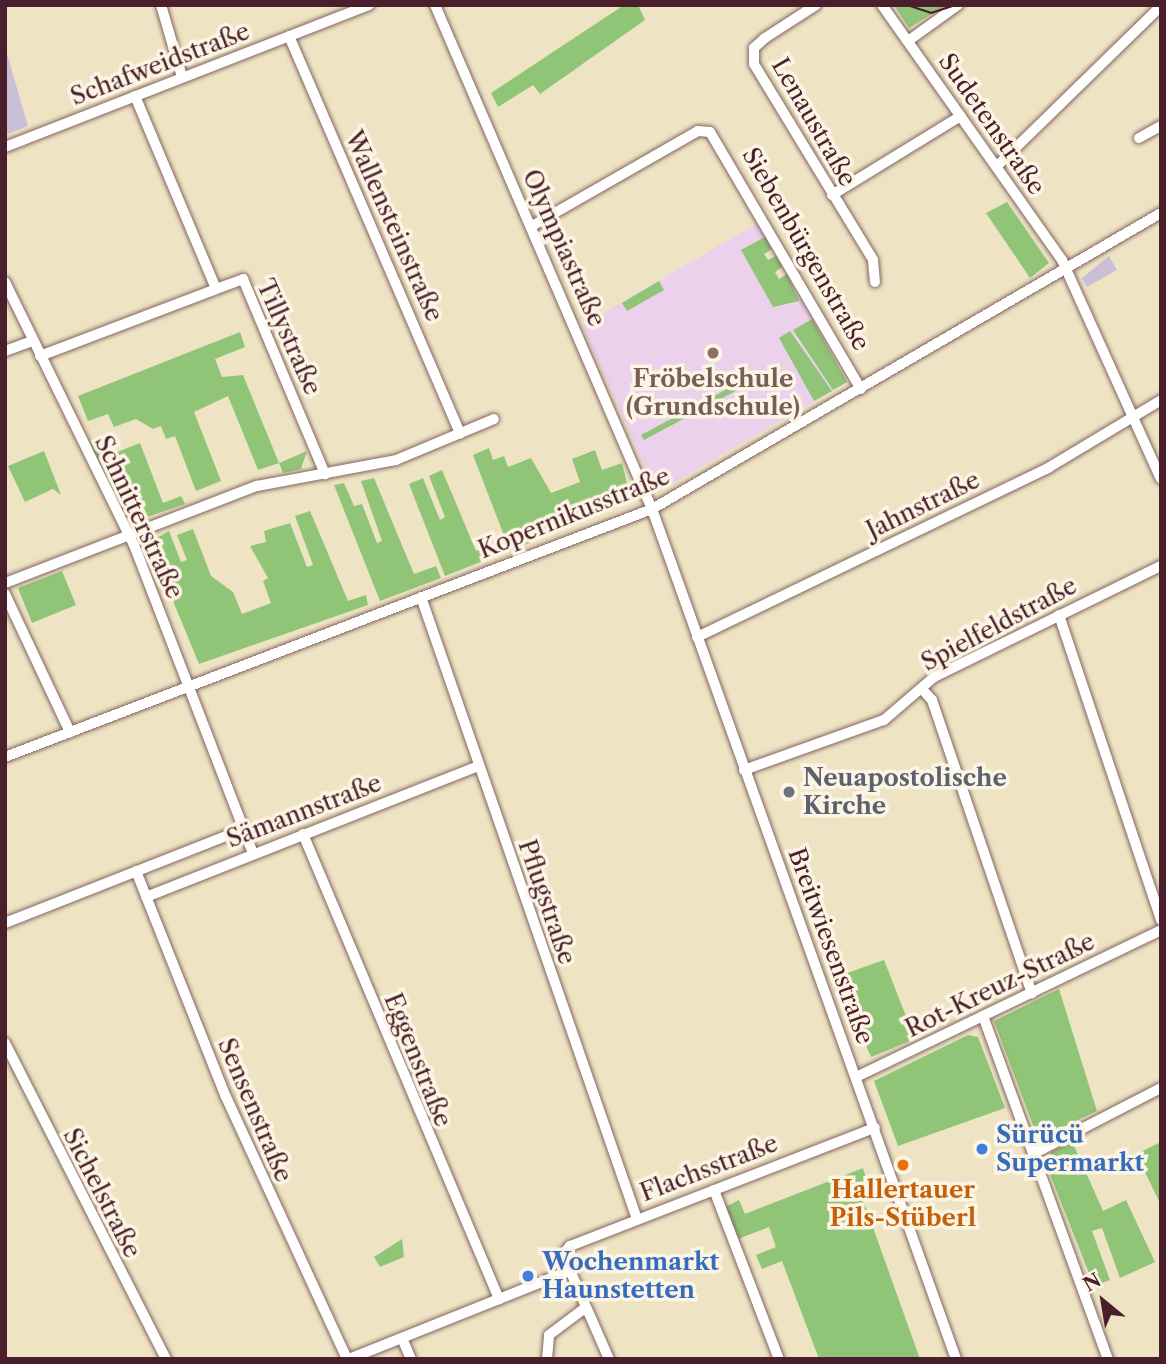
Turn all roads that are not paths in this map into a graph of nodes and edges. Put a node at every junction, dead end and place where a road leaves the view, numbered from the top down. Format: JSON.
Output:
{"nodes":[{"id":1,"x":160,"y":5,"type":"edge"},
{"id":2,"x":435,"y":5,"type":"edge"},
{"id":3,"x":816,"y":5,"type":"edge"},
{"id":4,"x":883,"y":5,"type":"edge"},
{"id":5,"x":958,"y":5,"type":"edge"},
{"id":6,"x":364,"y":6,"type":"edge"},
{"id":7,"x":1161,"y":6,"type":"edge"},
{"id":8,"x":289,"y":36,"type":"junction"},
{"id":9,"x":908,"y":41,"type":"junction"},
{"id":10,"x":182,"y":77,"type":"junction"},
{"id":11,"x":135,"y":96,"type":"junction"},
{"id":12,"x":961,"y":116,"type":"junction"},
{"id":13,"x":1161,"y":126,"type":"edge"},
{"id":14,"x":1139,"y":138,"type":"dead end"},
{"id":15,"x":5,"y":147,"type":"edge"},
{"id":16,"x":997,"y":166,"type":"junction"},
{"id":17,"x":832,"y":195,"type":"junction"},
{"id":18,"x":1161,"y":214,"type":"edge"},
{"id":19,"x":532,"y":226,"type":"junction"},
{"id":20,"x":1066,"y":269,"type":"junction"},
{"id":21,"x":5,"y":282,"type":"edge"},
{"id":22,"x":875,"y":282,"type":"dead end"},
{"id":23,"x":216,"y":289,"type":"junction"},
{"id":24,"x":33,"y":341,"type":"junction"},
{"id":25,"x":5,"y":351,"type":"edge"},
{"id":26,"x":40,"y":356,"type":"junction"},
{"id":27,"x":861,"y":389,"type":"junction"},
{"id":28,"x":1161,"y":400,"type":"edge"},
{"id":29,"x":1132,"y":418,"type":"junction"},
{"id":30,"x":494,"y":419,"type":"dead end"},
{"id":31,"x":460,"y":434,"type":"junction"},
{"id":32,"x":325,"y":474,"type":"junction"},
{"id":33,"x":1161,"y":479,"type":"edge"},
{"id":34,"x":652,"y":509,"type":"junction"},
{"id":35,"x":127,"y":536,"type":"junction"},
{"id":36,"x":1161,"y":566,"type":"edge"},
{"id":37,"x":5,"y":583,"type":"edge"},
{"id":38,"x":5,"y":594,"type":"edge"},
{"id":39,"x":421,"y":597,"type":"junction"},
{"id":40,"x":1059,"y":615,"type":"junction"},
{"id":41,"x":697,"y":637,"type":"junction"},
{"id":42,"x":189,"y":687,"type":"junction"},
{"id":43,"x":922,"y":689,"type":"junction"},
{"id":44,"x":70,"y":732,"type":"junction"},
{"id":45,"x":5,"y":757,"type":"edge"},
{"id":46,"x":478,"y":766,"type":"junction"},
{"id":47,"x":744,"y":769,"type":"junction"},
{"id":48,"x":244,"y":829,"type":"junction"},
{"id":49,"x":303,"y":834,"type":"junction"},
{"id":50,"x":253,"y":853,"type":"junction"},
{"id":51,"x":136,"y":872,"type":"junction"},
{"id":52,"x":146,"y":897,"type":"junction"},
{"id":53,"x":1161,"y":920,"type":"edge"},
{"id":54,"x":5,"y":923,"type":"edge"},
{"id":55,"x":1161,"y":930,"type":"edge"},
{"id":56,"x":1031,"y":993,"type":"junction"},
{"id":57,"x":983,"y":1016,"type":"junction"},
{"id":58,"x":5,"y":1044,"type":"edge"},
{"id":59,"x":856,"y":1077,"type":"junction"},
{"id":60,"x":1161,"y":1088,"type":"edge"},
{"id":61,"x":874,"y":1128,"type":"junction"},
{"id":62,"x":1033,"y":1154,"type":"junction"},
{"id":63,"x":714,"y":1190,"type":"junction"},
{"id":64,"x":637,"y":1219,"type":"junction"},
{"id":65,"x":569,"y":1271,"type":"junction"},
{"id":66,"x":499,"y":1299,"type":"junction"},
{"id":67,"x":585,"y":1308,"type":"junction"},
{"id":68,"x":402,"y":1338,"type":"junction"},
{"id":69,"x":166,"y":1359,"type":"edge"},
{"id":70,"x":348,"y":1359,"type":"edge"},
{"id":71,"x":411,"y":1359,"type":"edge"},
{"id":72,"x":547,"y":1359,"type":"edge"},
{"id":73,"x":609,"y":1359,"type":"edge"},
{"id":74,"x":779,"y":1359,"type":"edge"},
{"id":75,"x":956,"y":1359,"type":"edge"},
{"id":76,"x":1108,"y":1359,"type":"edge"}],
"edges":[{"from":1,"to":10,"type":"street"},
{"from":2,"to":19,"type":"street","name":"Olympiastraße"},
{"from":3,"to":17,"type":"street","name":"Lenaustraße"},
{"from":4,"to":9,"type":"street","name":"Sudetenstraße"},
{"from":5,"to":9,"type":"street"},
{"from":6,"to":8,"type":"street","name":"Schafweidstraße"},
{"from":7,"to":16,"type":"street"},
{"from":8,"to":10,"type":"street","name":"Schafweidstraße"},
{"from":8,"to":31,"type":"street","name":"Wallensteinstraße"},
{"from":9,"to":12,"type":"street","name":"Sudetenstraße"},
{"from":10,"to":11,"type":"street","name":"Schafweidstraße"},
{"from":11,"to":15,"type":"street","name":"Schafweidstraße"},
{"from":11,"to":23,"type":"street","name":"Tillystraße"},
{"from":12,"to":16,"type":"street","name":"Sudetenstraße"},
{"from":12,"to":17,"type":"street"},
{"from":13,"to":14,"type":"street"},
{"from":16,"to":20,"type":"street","name":"Sudetenstraße"},
{"from":17,"to":22,"type":"street","name":"Lenaustraße"},
{"from":18,"to":20,"type":"street","name":"Kopernikusstraße"},
{"from":19,"to":27,"type":"street","name":"Siebenbürgenstraße"},
{"from":19,"to":34,"type":"street","name":"Olympiastraße"},
{"from":20,"to":27,"type":"street","name":"Kopernikusstraße"},
{"from":20,"to":29,"type":"street","name":"Sudetenstraße"},
{"from":21,"to":24,"type":"street","name":"Schnitterstraße"},
{"from":23,"to":26,"type":"street"},
{"from":23,"to":32,"type":"street","name":"Tillystraße"},
{"from":24,"to":25,"type":"street"},
{"from":24,"to":26,"type":"street","name":"Schnitterstraße"},
{"from":26,"to":35,"type":"street","name":"Schnitterstraße"},
{"from":27,"to":34,"type":"street","name":"Kopernikusstraße"},
{"from":28,"to":29,"type":"street","name":"Jahnstraße"},
{"from":29,"to":33,"type":"street","name":"Sudetenstraße"},
{"from":29,"to":41,"type":"street","name":"Jahnstraße"},
{"from":30,"to":31,"type":"street"},
{"from":31,"to":32,"type":"street"},
{"from":32,"to":35,"type":"street"},
{"from":34,"to":39,"type":"street","name":"Kopernikusstraße"},
{"from":34,"to":41,"type":"street","name":"Breitwiesenstraße"},
{"from":35,"to":37,"type":"street"},
{"from":35,"to":42,"type":"street","name":"Schnitterstraße"},
{"from":36,"to":40,"type":"street","name":"Spielfeldstraße"},
{"from":38,"to":44,"type":"street"},
{"from":39,"to":42,"type":"street","name":"Kopernikusstraße"},
{"from":39,"to":46,"type":"street","name":"Pflugstraße"},
{"from":40,"to":43,"type":"street","name":"Spielfeldstraße"},
{"from":40,"to":53,"type":"street"},
{"from":41,"to":47,"type":"street","name":"Breitwiesenstraße"},
{"from":42,"to":44,"type":"street","name":"Kopernikusstraße"},
{"from":42,"to":48,"type":"street","name":"Schnitterstraße"},
{"from":43,"to":47,"type":"street","name":"Spielfeldstraße"},
{"from":43,"to":56,"type":"street"},
{"from":44,"to":45,"type":"street","name":"Kopernikusstraße"},
{"from":46,"to":49,"type":"street","name":"Sämannstraße"},
{"from":46,"to":64,"type":"street","name":"Pflugstraße"},
{"from":47,"to":59,"type":"street","name":"Breitwiesenstraße"},
{"from":48,"to":50,"type":"street","name":"Schnitterstraße"},
{"from":48,"to":51,"type":"street","name":"Sämannstraße"},
{"from":49,"to":50,"type":"street","name":"Sämannstraße"},
{"from":49,"to":66,"type":"street","name":"Eggenstraße"},
{"from":50,"to":52,"type":"street","name":"Sämannstraße"},
{"from":51,"to":52,"type":"street","name":"Sensenstraße"},
{"from":51,"to":54,"type":"street","name":"Sämannstraße"},
{"from":52,"to":70,"type":"street","name":"Sensenstraße"},
{"from":55,"to":56,"type":"street","name":"Rot-Kreuz-Straße"},
{"from":56,"to":57,"type":"street","name":"Rot-Kreuz-Straße"},
{"from":57,"to":59,"type":"street","name":"Rot-Kreuz-Straße"},
{"from":57,"to":62,"type":"street"},
{"from":58,"to":69,"type":"street","name":"Sichelstraße"},
{"from":59,"to":61,"type":"street","name":"Breitwiesenstraße"},
{"from":60,"to":62,"type":"street"},
{"from":61,"to":63,"type":"street","name":"Flachsstraße"},
{"from":61,"to":75,"type":"street","name":"Breitwiesenstraße"},
{"from":62,"to":76,"type":"street"},
{"from":63,"to":64,"type":"street","name":"Flachsstraße"},
{"from":63,"to":74,"type":"street"},
{"from":64,"to":65,"type":"street","name":"Flachsstraße"},
{"from":65,"to":66,"type":"street"},
{"from":65,"to":67,"type":"street"},
{"from":66,"to":68,"type":"street"},
{"from":67,"to":72,"type":"street"},
{"from":67,"to":73,"type":"street"},
{"from":68,"to":70,"type":"street"},
{"from":68,"to":71,"type":"street"}]}
